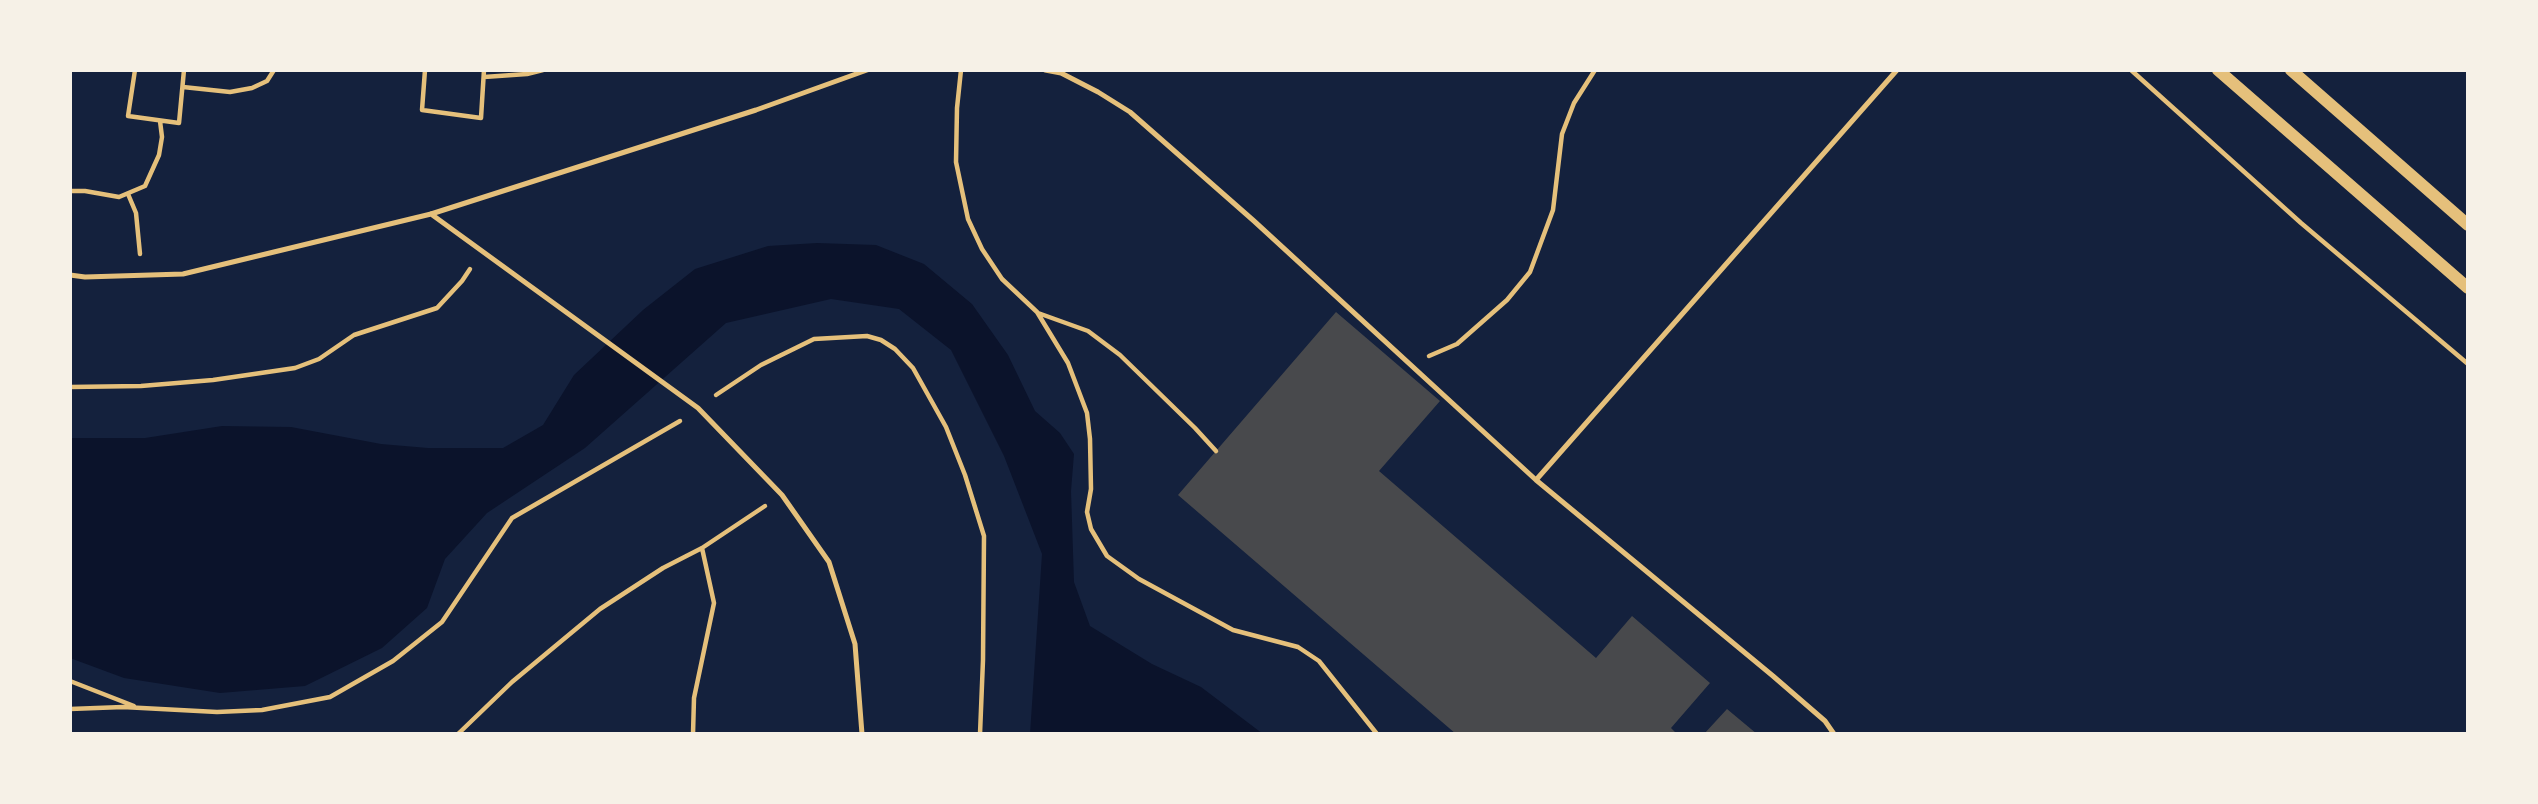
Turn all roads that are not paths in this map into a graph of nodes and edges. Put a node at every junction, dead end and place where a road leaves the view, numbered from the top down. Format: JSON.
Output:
{"nodes":[{"id":1,"x":867,"y":70,"type":"edge"},
{"id":2,"x":1045,"y":70,"type":"edge"},
{"id":3,"x":1898,"y":70,"type":"edge"},
{"id":4,"x":2218,"y":70,"type":"edge"},
{"id":5,"x":2291,"y":70,"type":"edge"},
{"id":6,"x":431,"y":214,"type":"junction"},
{"id":7,"x":2468,"y":225,"type":"edge"},
{"id":8,"x":70,"y":275,"type":"edge"},
{"id":9,"x":2468,"y":288,"type":"edge"},
{"id":10,"x":1536,"y":480,"type":"junction"},
{"id":11,"x":862,"y":734,"type":"edge"},
{"id":12,"x":1834,"y":734,"type":"edge"}],
"edges":[{"from":1,"to":6,"type":"lane"},
{"from":2,"to":10,"type":"lane"},
{"from":3,"to":10,"type":"lane"},
{"from":4,"to":9,"type":"street"},
{"from":5,"to":7,"type":"street"},
{"from":6,"to":8,"type":"lane"},
{"from":6,"to":11,"type":"lane"},
{"from":10,"to":12,"type":"lane"}]}
